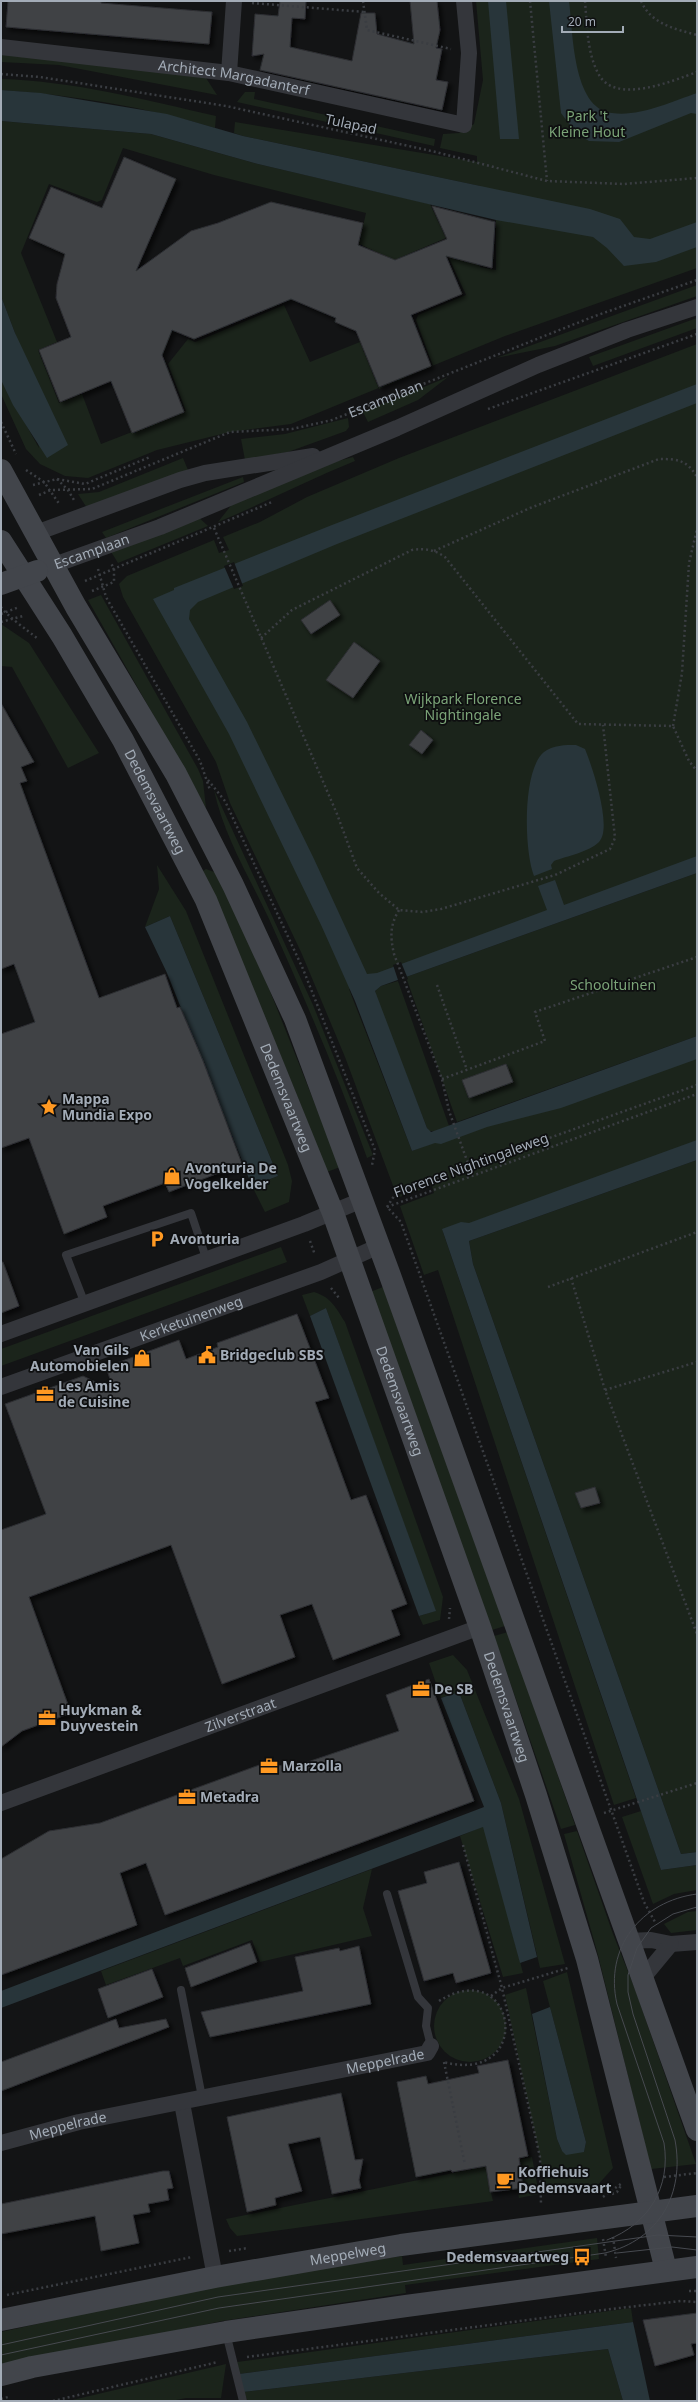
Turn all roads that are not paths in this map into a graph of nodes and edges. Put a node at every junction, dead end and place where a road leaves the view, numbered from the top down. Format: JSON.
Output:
{"nodes":[{"id":1,"x":234,"y":1,"type":"edge"},
{"id":2,"x":464,"y":1,"type":"edge"},
{"id":3,"x":1,"y":47,"type":"edge"},
{"id":4,"x":229,"y":72,"type":"junction"},
{"id":5,"x":697,"y":307,"type":"edge"},
{"id":6,"x":336,"y":453,"type":"junction"},
{"id":7,"x":14,"y":465,"type":"edge"},
{"id":8,"x":36,"y":533,"type":"junction"},
{"id":9,"x":2,"y":543,"type":"edge"},
{"id":10,"x":54,"y":565,"type":"junction"},
{"id":11,"x":24,"y":576,"type":"junction"},
{"id":12,"x":1,"y":584,"type":"edge"},
{"id":13,"x":362,"y":1200,"type":"junction"},
{"id":14,"x":332,"y":1213,"type":"junction"},
{"id":15,"x":380,"y":1246,"type":"junction"},
{"id":16,"x":206,"y":1258,"type":"junction"},
{"id":17,"x":348,"y":1259,"type":"junction"},
{"id":18,"x":85,"y":1304,"type":"junction"},
{"id":19,"x":1,"y":1334,"type":"edge"},
{"id":20,"x":1,"y":1387,"type":"edge"},
{"id":21,"x":480,"y":1627,"type":"junction"},
{"id":22,"x":1,"y":1803,"type":"edge"},
{"id":23,"x":387,"y":1894,"type":"dead end"},
{"id":24,"x":628,"y":1941,"type":"junction"},
{"id":25,"x":697,"y":1942,"type":"edge"},
{"id":26,"x":671,"y":1944,"type":"junction"},
{"id":27,"x":642,"y":1979,"type":"junction"},
{"id":28,"x":181,"y":1990,"type":"dead end"},
{"id":29,"x":429,"y":2049,"type":"joint"},
{"id":30,"x":202,"y":2097,"type":"junction"},
{"id":31,"x":182,"y":2103,"type":"junction"},
{"id":32,"x":697,"y":2130,"type":"edge"},
{"id":33,"x":1,"y":2143,"type":"edge"},
{"id":34,"x":697,"y":2206,"type":"edge"},
{"id":35,"x":652,"y":2212,"type":"junction"},
{"id":36,"x":697,"y":2267,"type":"edge"},
{"id":37,"x":666,"y":2270,"type":"junction"},
{"id":38,"x":215,"y":2277,"type":"junction"},
{"id":39,"x":1,"y":2320,"type":"edge"},
{"id":40,"x":226,"y":2332,"type":"junction"},
{"id":41,"x":1,"y":2376,"type":"edge"},
{"id":42,"x":243,"y":2401,"type":"edge"}],
"edges":[{"from":1,"to":4,"type":"street"},
{"from":2,"to":4,"type":"street","name":"Architect Margadanterf"},
{"from":3,"to":4,"type":"street","name":"Architect Margadanterf"},
{"from":5,"to":6,"type":"street","name":"Escamplaan"},
{"from":6,"to":8,"type":"street","name":"Escamplaan"},
{"from":6,"to":10,"type":"street","name":"Escamplaan"},
{"from":7,"to":8,"type":"main road"},
{"from":8,"to":9,"type":"main road","name":"Escamplaan"},
{"from":8,"to":10,"type":"main road"},
{"from":9,"to":11,"type":"main road","name":"Dedemsvaartweg"},
{"from":10,"to":11,"type":"main road","name":"Escamplaan"},
{"from":10,"to":13,"type":"main road"},
{"from":11,"to":12,"type":"main road","name":"Escamplaan"},
{"from":11,"to":14,"type":"main road","name":"Dedemsvaartweg"},
{"from":13,"to":14,"type":"street"},
{"from":13,"to":15,"type":"main road"},
{"from":14,"to":16,"type":"street"},
{"from":14,"to":17,"type":"main road","name":"Dedemsvaartweg"},
{"from":15,"to":17,"type":"street","name":"Kerketuinenweg"},
{"from":15,"to":24,"type":"main road"},
{"from":16,"to":18,"type":"street"},
{"from":16,"to":18,"type":"lane"},
{"from":17,"to":20,"type":"street","name":"Kerketuinenweg"},
{"from":17,"to":21,"type":"main road","name":"Dedemsvaartweg"},
{"from":18,"to":19,"type":"street"},
{"from":21,"to":22,"type":"street","name":"Zilverstraat"},
{"from":21,"to":35,"type":"main road","name":"Dedemsvaartweg"},
{"from":23,"to":29,"type":"lane","name":"Meppelrade"},
{"from":24,"to":26,"type":"street"},
{"from":24,"to":27,"type":"main road"},
{"from":25,"to":26,"type":"street"},
{"from":26,"to":27,"type":"street"},
{"from":27,"to":32,"type":"main road"},
{"from":28,"to":30,"type":"lane"},
{"from":29,"to":30,"type":"street","name":"Meppelrade"},
{"from":30,"to":31,"type":"street","name":"Meppelrade"},
{"from":31,"to":33,"type":"street","name":"Meppelrade"},
{"from":31,"to":38,"type":"street"},
{"from":34,"to":35,"type":"main road","name":"Meppelweg"},
{"from":35,"to":37,"type":"main road","name":"Dedemsvaartweg"},
{"from":35,"to":38,"type":"main road","name":"Meppelweg"},
{"from":36,"to":37,"type":"main road"},
{"from":37,"to":40,"type":"main road"},
{"from":38,"to":39,"type":"main road","name":"Meppelweg"},
{"from":40,"to":41,"type":"main road"},
{"from":40,"to":42,"type":"lane"}]}
